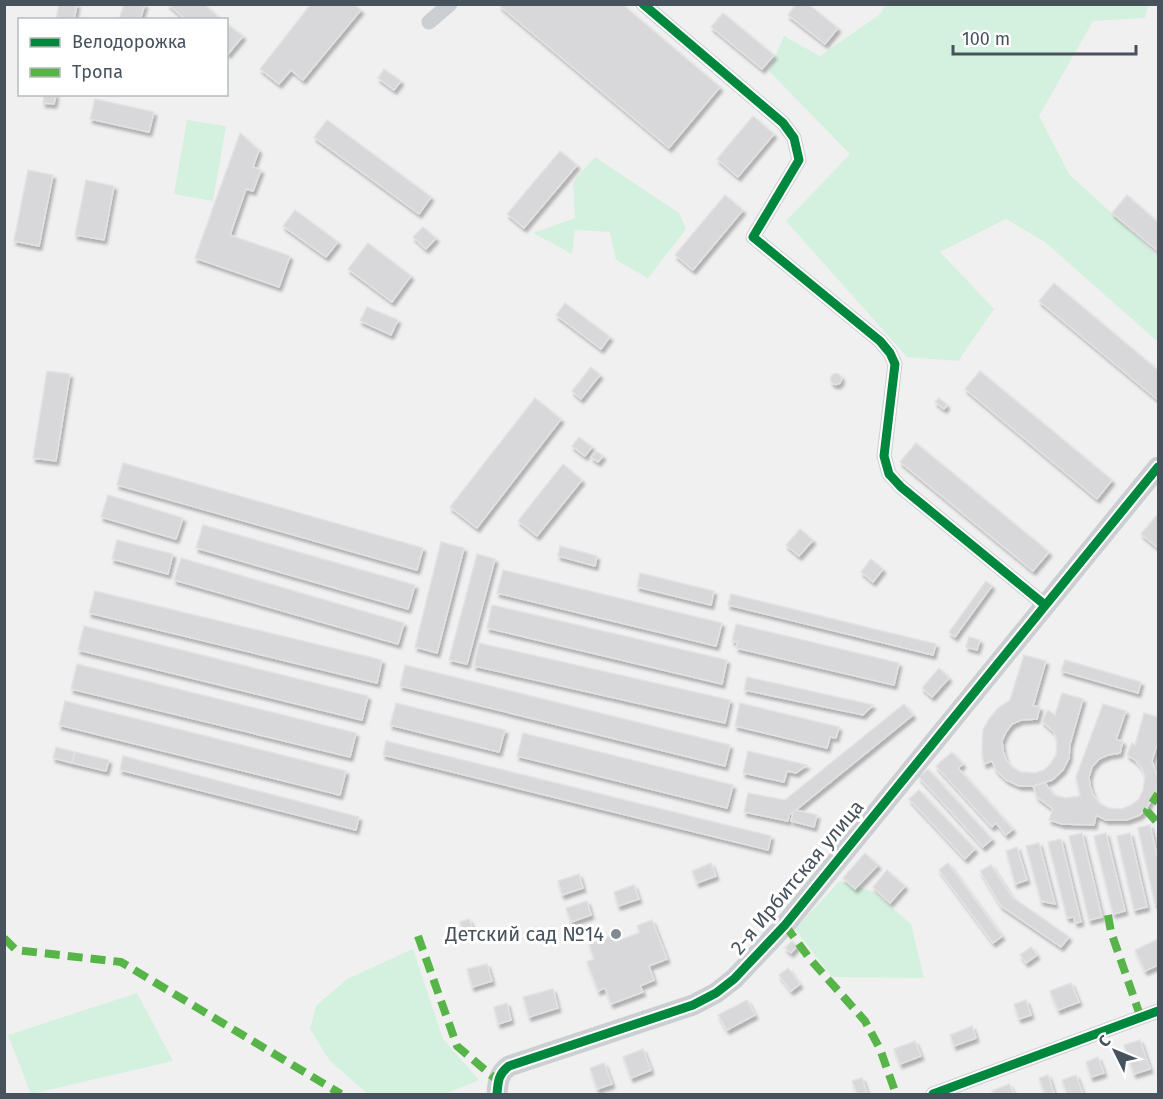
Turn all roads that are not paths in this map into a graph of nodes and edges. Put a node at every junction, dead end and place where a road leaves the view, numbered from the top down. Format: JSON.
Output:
{"nodes":[{"id":1,"x":450,"y":4,"type":"edge"},
{"id":2,"x":643,"y":4,"type":"edge"},
{"id":3,"x":429,"y":22,"type":"dead end"},
{"id":4,"x":1158,"y":467,"type":"edge"},
{"id":5,"x":1045,"y":605,"type":"junction"},
{"id":6,"x":1158,"y":1011,"type":"edge"},
{"id":7,"x":498,"y":1095,"type":"edge"},
{"id":8,"x":933,"y":1095,"type":"edge"}],
"edges":[{"from":1,"to":3,"type":"street"},
{"from":2,"to":5,"type":"street"},
{"from":4,"to":5,"type":"street","name":"2-я Ирбитская улица"},
{"from":5,"to":7,"type":"street","name":"2-я Ирбитская улица"},
{"from":6,"to":8,"type":"street"}]}
